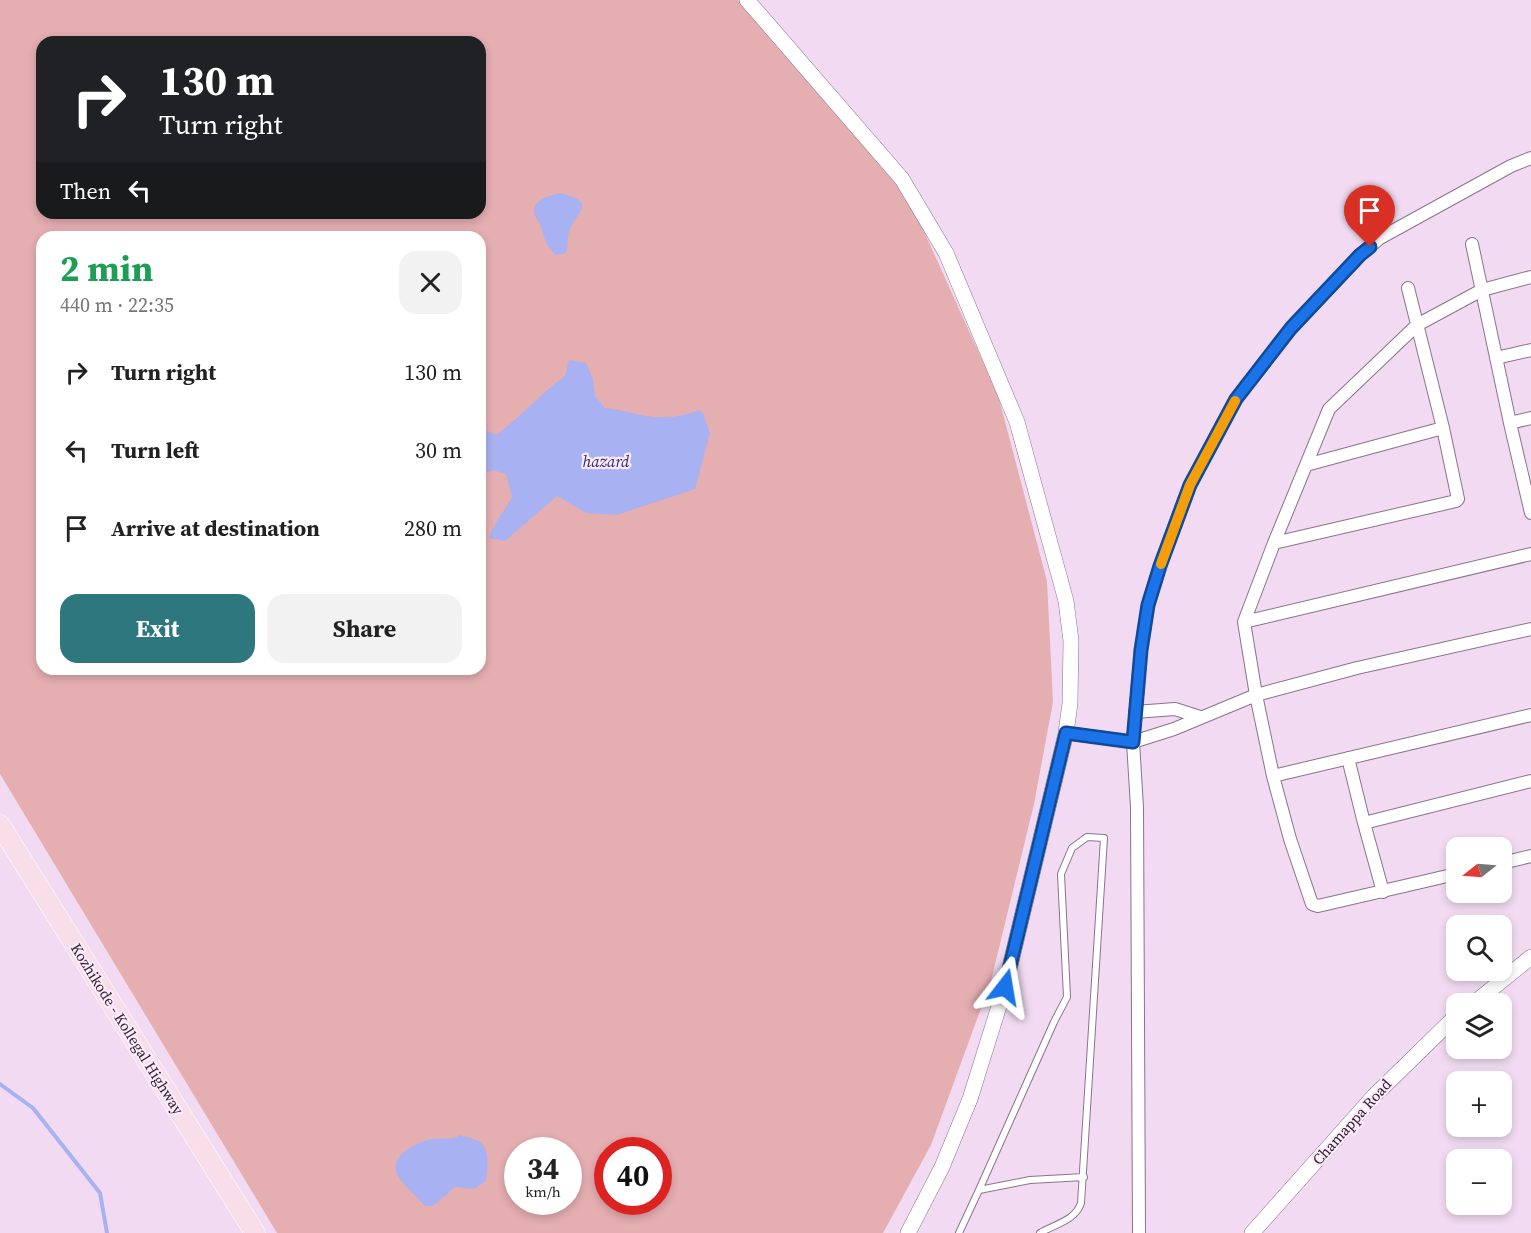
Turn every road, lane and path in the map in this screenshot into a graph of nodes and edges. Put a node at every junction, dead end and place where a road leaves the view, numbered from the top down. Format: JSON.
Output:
{"nodes":[{"id":1,"x":747,"y":0,"type":"edge"},
{"id":2,"x":1531,"y":158,"type":"edge"},
{"id":3,"x":1472,"y":244,"type":"dead end"},
{"id":4,"x":1531,"y":278,"type":"edge"},
{"id":5,"x":1407,"y":288,"type":"dead end"},
{"id":6,"x":1482,"y":290,"type":"junction"},
{"id":7,"x":1417,"y":325,"type":"junction"},
{"id":8,"x":1531,"y":350,"type":"edge"},
{"id":9,"x":1496,"y":358,"type":"junction"},
{"id":10,"x":1531,"y":418,"type":"edge"},
{"id":11,"x":1510,"y":423,"type":"junction"},
{"id":12,"x":1443,"y":428,"type":"junction"},
{"id":13,"x":1306,"y":465,"type":"junction"},
{"id":14,"x":1528,"y":487,"type":"edge"},
{"id":15,"x":1531,"y":513,"type":"edge"},
{"id":16,"x":1274,"y":543,"type":"junction"},
{"id":17,"x":1531,"y":554,"type":"edge"},
{"id":18,"x":1244,"y":622,"type":"junction"},
{"id":19,"x":1531,"y":628,"type":"edge"},
{"id":20,"x":1256,"y":695,"type":"junction"},
{"id":21,"x":1135,"y":712,"type":"junction"},
{"id":22,"x":1531,"y":716,"type":"edge"},
{"id":23,"x":1200,"y":717,"type":"junction"},
{"id":24,"x":1066,"y":733,"type":"junction"},
{"id":25,"x":1133,"y":742,"type":"junction"},
{"id":26,"x":1348,"y":758,"type":"junction"},
{"id":27,"x":1273,"y":776,"type":"junction"},
{"id":28,"x":1531,"y":781,"type":"edge"},
{"id":29,"x":1364,"y":823,"type":"junction"},
{"id":30,"x":0,"y":825,"type":"edge"},
{"id":31,"x":1531,"y":856,"type":"edge"},
{"id":32,"x":1512,"y":861,"type":"edge"},
{"id":33,"x":1446,"y":876,"type":"edge"},
{"id":34,"x":1383,"y":892,"type":"junction"},
{"id":35,"x":1531,"y":957,"type":"edge"},
{"id":36,"x":1487,"y":993,"type":"edge"},
{"id":37,"x":1446,"y":1026,"type":"edge"},
{"id":38,"x":1084,"y":1177,"type":"junction"},
{"id":39,"x":979,"y":1190,"type":"junction"},
{"id":40,"x":255,"y":1233,"type":"edge"},
{"id":41,"x":908,"y":1233,"type":"edge"},
{"id":42,"x":959,"y":1233,"type":"edge"},
{"id":43,"x":1040,"y":1233,"type":"edge"},
{"id":44,"x":1139,"y":1233,"type":"edge"},
{"id":45,"x":1252,"y":1233,"type":"edge"}],
"edges":[{"from":1,"to":24,"type":"street"},
{"from":2,"to":21,"type":"street"},
{"from":3,"to":6,"type":"street"},
{"from":4,"to":6,"type":"street"},
{"from":5,"to":7,"type":"street"},
{"from":6,"to":7,"type":"street"},
{"from":6,"to":9,"type":"street"},
{"from":7,"to":12,"type":"street"},
{"from":7,"to":13,"type":"street"},
{"from":8,"to":9,"type":"street"},
{"from":9,"to":11,"type":"street"},
{"from":10,"to":11,"type":"street"},
{"from":11,"to":14,"type":"street"},
{"from":12,"to":13,"type":"street"},
{"from":12,"to":16,"type":"street"},
{"from":13,"to":16,"type":"street"},
{"from":14,"to":15,"type":"street"},
{"from":16,"to":18,"type":"street"},
{"from":17,"to":18,"type":"street"},
{"from":18,"to":20,"type":"street"},
{"from":19,"to":20,"type":"street"},
{"from":20,"to":23,"type":"street"},
{"from":20,"to":27,"type":"street"},
{"from":21,"to":23,"type":"street"},
{"from":21,"to":25,"type":"street"},
{"from":22,"to":26,"type":"street"},
{"from":23,"to":25,"type":"street"},
{"from":24,"to":25,"type":"street"},
{"from":24,"to":41,"type":"street"},
{"from":25,"to":44,"type":"street"},
{"from":26,"to":27,"type":"street"},
{"from":26,"to":29,"type":"street"},
{"from":27,"to":34,"type":"street"},
{"from":28,"to":29,"type":"street"},
{"from":29,"to":34,"type":"street"},
{"from":30,"to":40,"type":"main road","name":"Kozhikode - Kollegal Highway"},
{"from":31,"to":32,"type":"street"},
{"from":33,"to":34,"type":"street"},
{"from":35,"to":36,"type":"street"},
{"from":37,"to":45,"type":"street","name":"Chamappa Road"},
{"from":38,"to":39,"type":"lane"},
{"from":38,"to":39,"type":"lane"},
{"from":38,"to":43,"type":"lane"},
{"from":39,"to":42,"type":"lane"}]}
